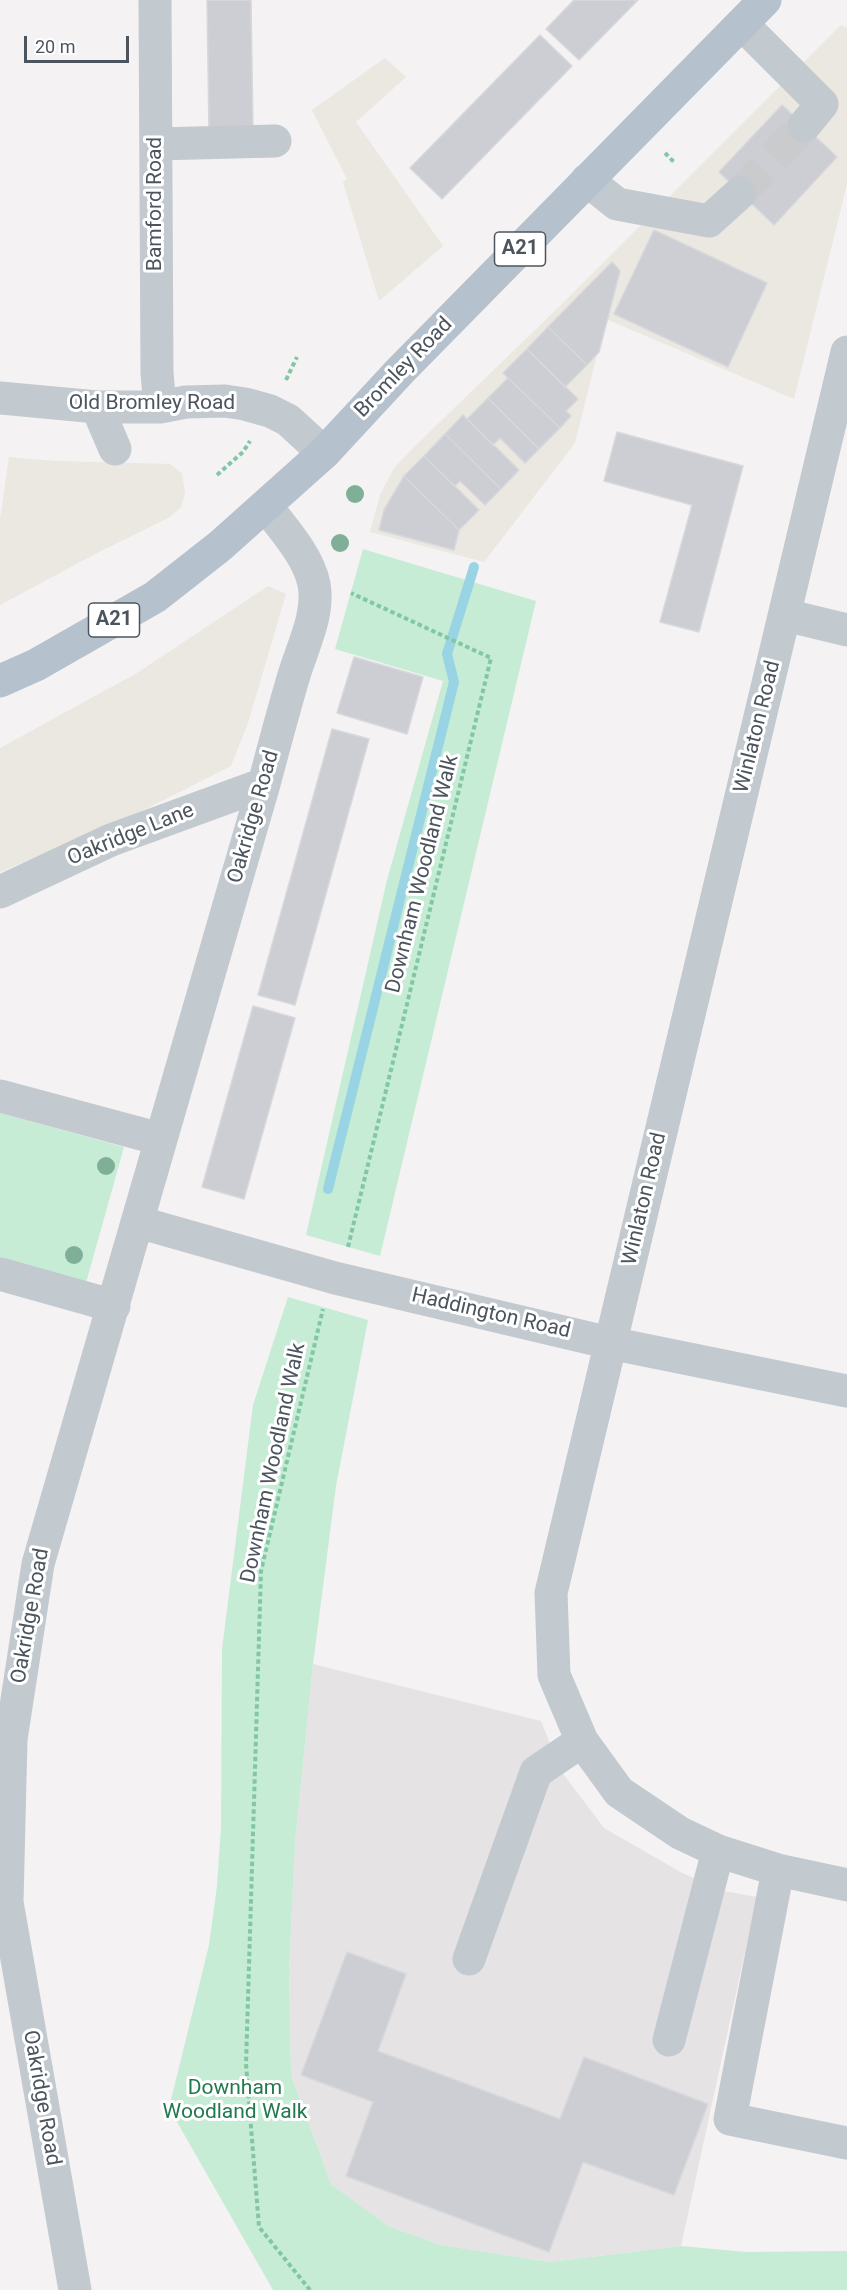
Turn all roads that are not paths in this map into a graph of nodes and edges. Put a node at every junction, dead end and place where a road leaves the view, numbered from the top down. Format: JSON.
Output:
{"nodes":[{"id":1,"x":155,"y":0,"type":"edge"},
{"id":2,"x":765,"y":0,"type":"edge"},
{"id":3,"x":742,"y":24,"type":"junction"},
{"id":4,"x":804,"y":126,"type":"tunnel mouth"},
{"id":5,"x":275,"y":141,"type":"dead end"},
{"id":6,"x":156,"y":144,"type":"junction"},
{"id":7,"x":587,"y":180,"type":"junction"},
{"id":8,"x":740,"y":193,"type":"tunnel mouth"},
{"id":9,"x":847,"y":352,"type":"edge"},
{"id":10,"x":0,"y":398,"type":"edge"},
{"id":11,"x":97,"y":407,"type":"junction"},
{"id":12,"x":160,"y":407,"type":"junction"},
{"id":13,"x":115,"y":449,"type":"dead end"},
{"id":14,"x":324,"y":453,"type":"junction"},
{"id":15,"x":266,"y":506,"type":"junction"},
{"id":16,"x":785,"y":615,"type":"junction"},
{"id":17,"x":847,"y":630,"type":"edge"},
{"id":18,"x":0,"y":681,"type":"edge"},
{"id":19,"x":264,"y":784,"type":"junction"},
{"id":20,"x":0,"y":892,"type":"edge"},
{"id":21,"x":0,"y":1096,"type":"edge"},
{"id":22,"x":160,"y":1139,"type":"junction"},
{"id":23,"x":138,"y":1222,"type":"junction"},
{"id":24,"x":0,"y":1274,"type":"edge"},
{"id":25,"x":114,"y":1306,"type":"junction"},
{"id":26,"x":610,"y":1343,"type":"junction"},
{"id":27,"x":847,"y":1391,"type":"edge"},
{"id":28,"x":582,"y":1741,"type":"junction"},
{"id":29,"x":718,"y":1851,"type":"junction"},
{"id":30,"x":778,"y":1870,"type":"junction"},
{"id":31,"x":847,"y":1885,"type":"edge"},
{"id":32,"x":469,"y":1959,"type":"dead end"},
{"id":33,"x":669,"y":2040,"type":"dead end"},
{"id":34,"x":847,"y":2143,"type":"edge"},
{"id":35,"x":75,"y":2290,"type":"edge"}],
"edges":[{"from":1,"to":6,"type":"street","name":"Bamford Road"},
{"from":2,"to":3,"type":"main road","name":"Bromley Road","number":"A21"},
{"from":3,"to":4,"type":"street"},
{"from":3,"to":7,"type":"main road","name":"Bromley Road","number":"A21"},
{"from":5,"to":6,"type":"street"},
{"from":6,"to":12,"type":"street","name":"Bamford Road"},
{"from":7,"to":8,"type":"street"},
{"from":7,"to":14,"type":"main road","name":"Bromley Road","number":"A21"},
{"from":9,"to":16,"type":"street","name":"Winlaton Road"},
{"from":10,"to":11,"type":"street","name":"Old Bromley Road"},
{"from":11,"to":12,"type":"street","name":"Old Bromley Road"},
{"from":11,"to":13,"type":"street"},
{"from":12,"to":14,"type":"street","name":"Old Bromley Road"},
{"from":14,"to":15,"type":"main road","name":"Bromley Road","number":"A21"},
{"from":15,"to":18,"type":"main road","name":"Bromley Road","number":"A21"},
{"from":15,"to":19,"type":"street","name":"Oakridge Road"},
{"from":16,"to":17,"type":"street"},
{"from":16,"to":26,"type":"street","name":"Winlaton Road"},
{"from":19,"to":20,"type":"street","name":"Oakridge Lane"},
{"from":19,"to":22,"type":"street","name":"Oakridge Road"},
{"from":21,"to":22,"type":"street"},
{"from":22,"to":23,"type":"street","name":"Oakridge Road"},
{"from":23,"to":25,"type":"street","name":"Oakridge Road"},
{"from":23,"to":26,"type":"street","name":"Haddington Road"},
{"from":24,"to":25,"type":"street"},
{"from":25,"to":35,"type":"street","name":"Oakridge Road"},
{"from":26,"to":27,"type":"street","name":"Haddington Road"},
{"from":26,"to":28,"type":"street","name":"Winlaton Road"},
{"from":28,"to":29,"type":"street","name":"Winlaton Road"},
{"from":28,"to":32,"type":"street"},
{"from":29,"to":30,"type":"street","name":"Winlaton Road"},
{"from":29,"to":33,"type":"street"},
{"from":30,"to":31,"type":"street","name":"Winlaton Road"},
{"from":30,"to":34,"type":"street"}]}
